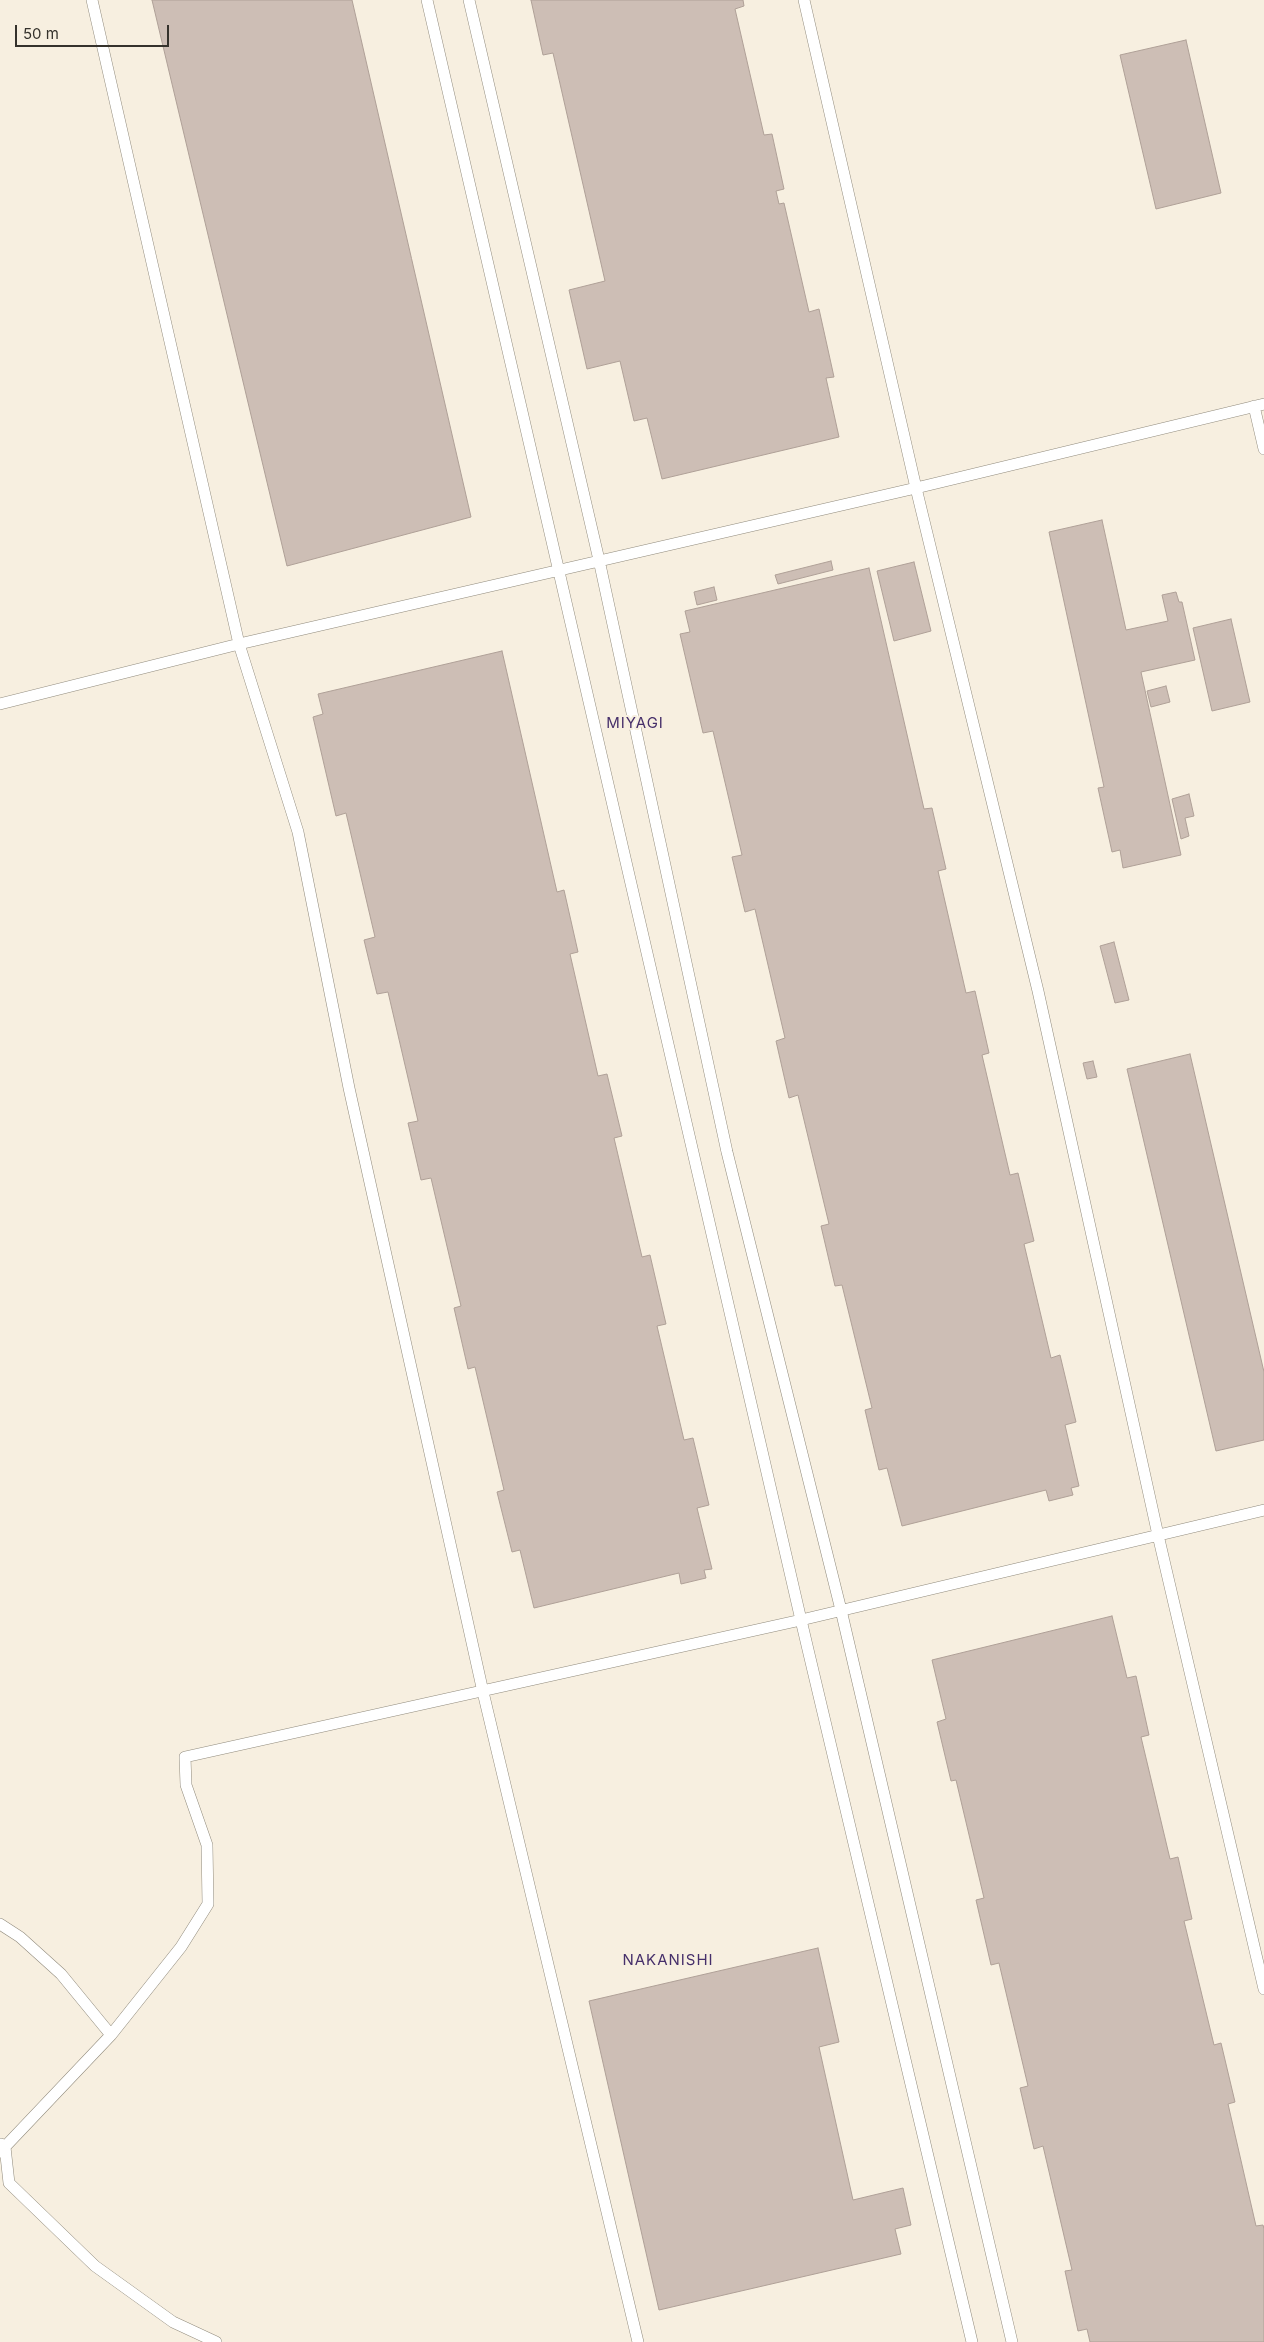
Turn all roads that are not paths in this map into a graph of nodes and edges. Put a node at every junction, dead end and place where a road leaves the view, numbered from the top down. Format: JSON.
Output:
{"nodes":[{"id":1,"x":92,"y":0,"type":"edge"},
{"id":2,"x":427,"y":0,"type":"edge"},
{"id":3,"x":469,"y":0,"type":"edge"},
{"id":4,"x":804,"y":0,"type":"edge"},
{"id":5,"x":1259,"y":405,"type":"edge"},
{"id":6,"x":1264,"y":449,"type":"edge"},
{"id":7,"x":916,"y":488,"type":"junction"},
{"id":8,"x":599,"y":560,"type":"junction"},
{"id":9,"x":560,"y":569,"type":"junction"},
{"id":10,"x":238,"y":644,"type":"junction"},
{"id":11,"x":0,"y":704,"type":"edge"},
{"id":12,"x":1264,"y":1510,"type":"edge"},
{"id":13,"x":1158,"y":1535,"type":"junction"},
{"id":14,"x":841,"y":1610,"type":"junction"},
{"id":15,"x":801,"y":1620,"type":"junction"},
{"id":16,"x":483,"y":1692,"type":"junction"},
{"id":17,"x":0,"y":1924,"type":"edge"},
{"id":18,"x":1264,"y":1989,"type":"edge"},
{"id":19,"x":111,"y":2035,"type":"junction"},
{"id":20,"x":2,"y":2148,"type":"edge"},
{"id":21,"x":216,"y":2342,"type":"edge"},
{"id":22,"x":638,"y":2342,"type":"edge"},
{"id":23,"x":972,"y":2342,"type":"edge"},
{"id":24,"x":1012,"y":2342,"type":"edge"}],
"edges":[{"from":1,"to":10,"type":"lane"},
{"from":2,"to":9,"type":"lane"},
{"from":3,"to":8,"type":"lane"},
{"from":4,"to":7,"type":"lane"},
{"from":5,"to":6,"type":"lane"},
{"from":5,"to":7,"type":"lane"},
{"from":7,"to":8,"type":"lane"},
{"from":7,"to":13,"type":"lane"},
{"from":8,"to":9,"type":"lane"},
{"from":8,"to":14,"type":"lane"},
{"from":9,"to":10,"type":"lane"},
{"from":9,"to":15,"type":"lane"},
{"from":10,"to":11,"type":"lane"},
{"from":10,"to":16,"type":"lane"},
{"from":12,"to":13,"type":"lane"},
{"from":13,"to":14,"type":"lane"},
{"from":13,"to":18,"type":"lane"},
{"from":14,"to":15,"type":"lane"},
{"from":14,"to":24,"type":"lane"},
{"from":15,"to":16,"type":"lane"},
{"from":15,"to":23,"type":"lane"},
{"from":16,"to":19,"type":"lane"},
{"from":16,"to":22,"type":"lane"},
{"from":17,"to":19,"type":"lane"},
{"from":19,"to":20,"type":"lane"},
{"from":20,"to":21,"type":"lane"}]}
